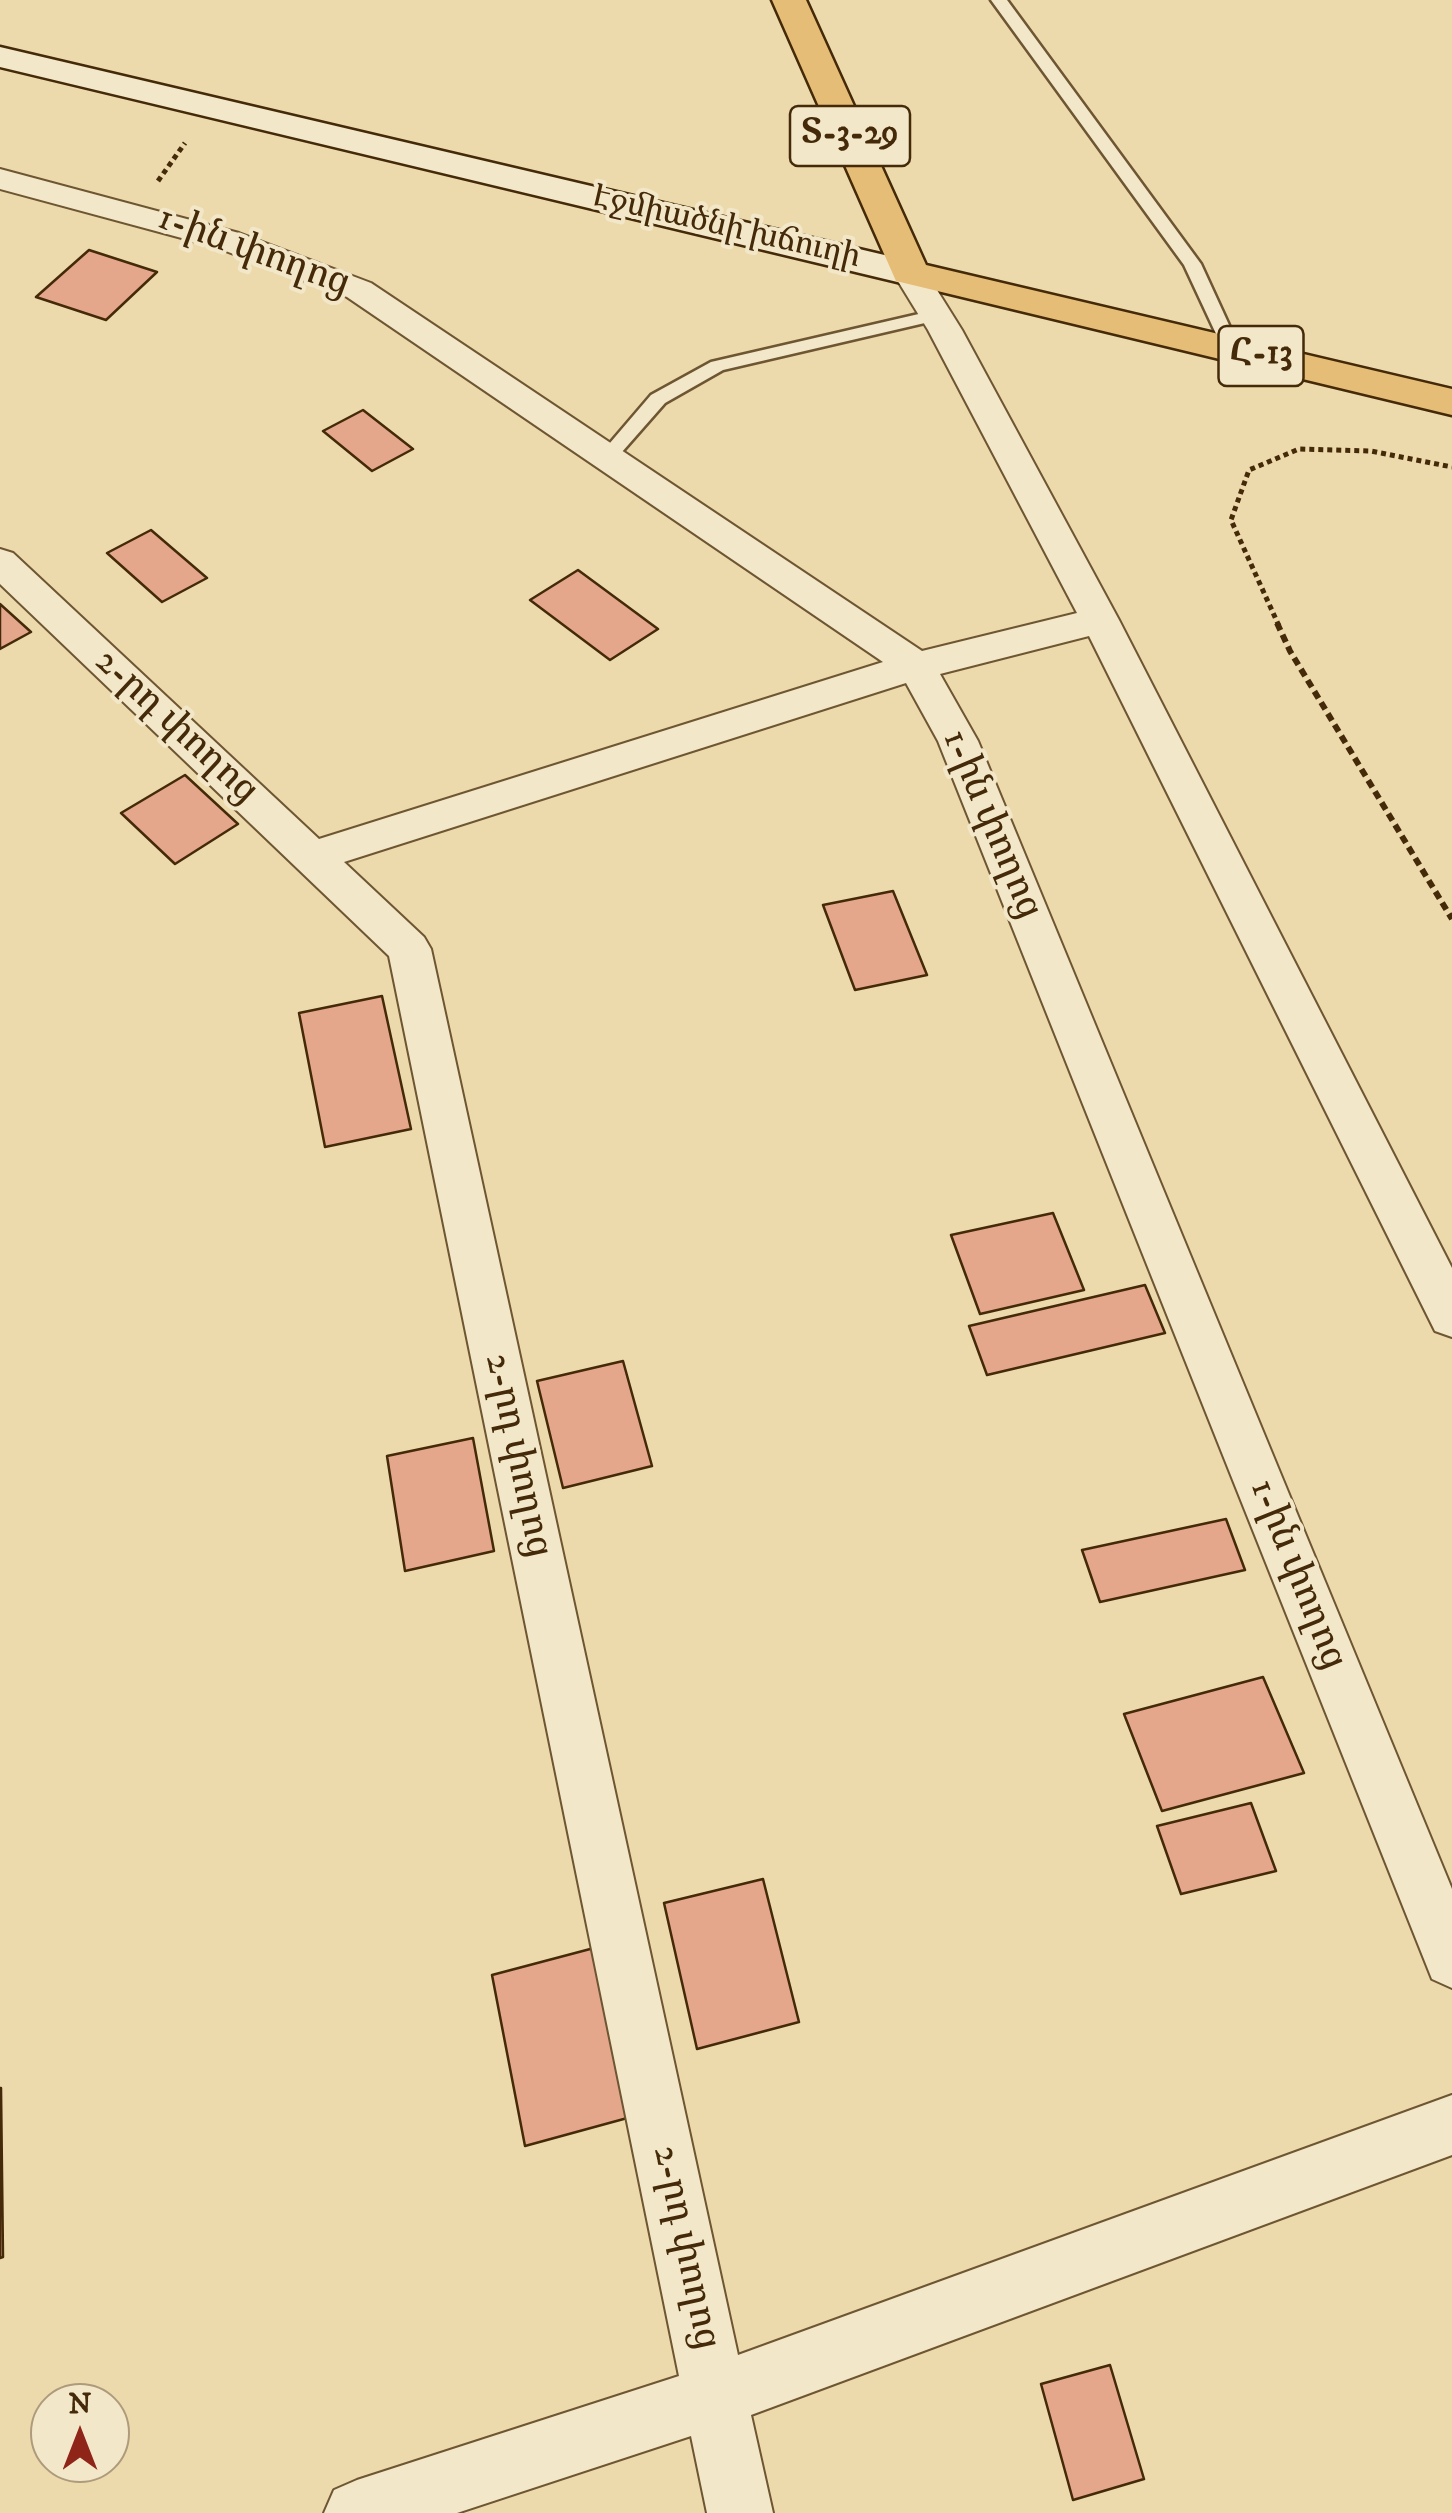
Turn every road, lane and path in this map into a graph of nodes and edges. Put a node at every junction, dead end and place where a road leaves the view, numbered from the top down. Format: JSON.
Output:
{"nodes":[{"id":1,"x":789,"y":0,"type":"edge"},
{"id":2,"x":998,"y":0,"type":"edge"},
{"id":3,"x":0,"y":57,"type":"edge"},
{"id":4,"x":210,"y":108,"type":"junction"},
{"id":5,"x":0,"y":179,"type":"edge"},
{"id":6,"x":136,"y":211,"type":"junction"},
{"id":7,"x":910,"y":272,"type":"junction"},
{"id":8,"x":948,"y":300,"type":"junction"},
{"id":9,"x":1231,"y":349,"type":"junction"},
{"id":10,"x":1452,"y":402,"type":"edge"},
{"id":11,"x":607,"y":457,"type":"junction"},
{"id":12,"x":1452,"y":467,"type":"edge"},
{"id":13,"x":0,"y":562,"type":"edge"},
{"id":14,"x":1100,"y":620,"type":"junction"},
{"id":15,"x":916,"y":666,"type":"junction"},
{"id":16,"x":312,"y":858,"type":"junction"},
{"id":17,"x":1452,"y":919,"type":"edge"},
{"id":18,"x":1452,"y":1316,"type":"edge"},
{"id":19,"x":1452,"y":1959,"type":"edge"},
{"id":20,"x":1452,"y":2125,"type":"edge"},
{"id":21,"x":715,"y":2396,"type":"junction"},
{"id":22,"x":356,"y":2513,"type":"edge"},
{"id":23,"x":740,"y":2513,"type":"edge"}],
"edges":[{"from":1,"to":7,"type":"main road","number":"Տ-3-29"},
{"from":2,"to":9,"type":"lane"},
{"from":3,"to":4,"type":"main road","name":"Էջմիածնի խճուղի"},
{"from":4,"to":6,"type":"path"},
{"from":4,"to":7,"type":"main road","name":"Էջմիածնի խճուղի"},
{"from":5,"to":6,"type":"street","name":"1-ին փողոց"},
{"from":6,"to":11,"type":"street","name":"1-ին փողոց"},
{"from":7,"to":8,"type":"street"},
{"from":8,"to":9,"type":"main road","number":"Հ-13"},
{"from":8,"to":11,"type":"lane"},
{"from":8,"to":14,"type":"street"},
{"from":9,"to":10,"type":"main road","number":"Հ-13"},
{"from":11,"to":15,"type":"street","name":"1-ին փողոց"},
{"from":12,"to":17,"type":"path"},
{"from":13,"to":16,"type":"street","name":"2-րդ փողոց"},
{"from":14,"to":15,"type":"street"},
{"from":14,"to":18,"type":"street"},
{"from":15,"to":16,"type":"street"},
{"from":15,"to":19,"type":"street","name":"1-ին փողոց"},
{"from":16,"to":21,"type":"street","name":"2-րդ փողոց"},
{"from":20,"to":21,"type":"street"},
{"from":21,"to":22,"type":"street"},
{"from":21,"to":23,"type":"street","name":"2-րդ փողոց"}]}
